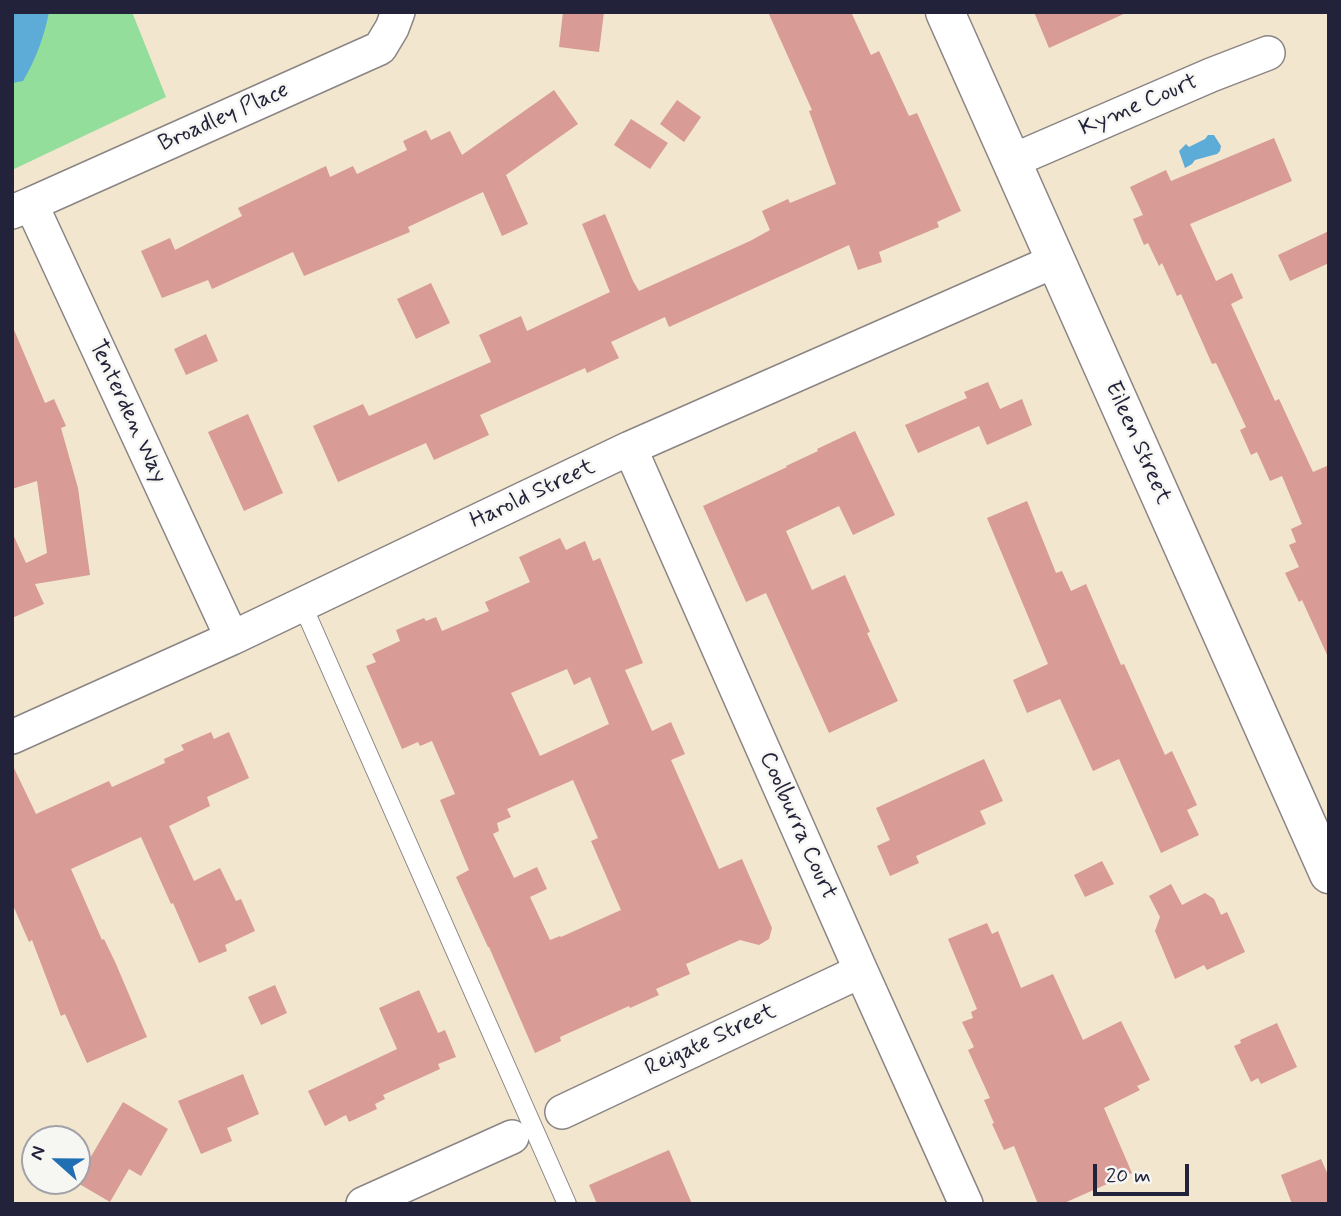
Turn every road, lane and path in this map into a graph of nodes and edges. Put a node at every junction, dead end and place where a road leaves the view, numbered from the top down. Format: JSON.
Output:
{"nodes":[{"id":1,"x":398,"y":12,"type":"edge"},
{"id":2,"x":945,"y":12,"type":"edge"},
{"id":3,"x":1268,"y":53,"type":"dead end"},
{"id":4,"x":1012,"y":161,"type":"junction"},
{"id":5,"x":22,"y":208,"type":"edge"},
{"id":6,"x":1057,"y":260,"type":"junction"},
{"id":7,"x":630,"y":448,"type":"junction"},
{"id":8,"x":302,"y":604,"type":"junction"},
{"id":9,"x":232,"y":638,"type":"junction"},
{"id":10,"x":12,"y":737,"type":"edge"},
{"id":11,"x":1329,"y":874,"type":"edge"},
{"id":12,"x":861,"y":971,"type":"junction"},
{"id":13,"x":562,"y":1112,"type":"dead end"},
{"id":14,"x":512,"y":1137,"type":"dead end"},
{"id":15,"x":363,"y":1204,"type":"edge"},
{"id":16,"x":567,"y":1204,"type":"edge"},
{"id":17,"x":966,"y":1204,"type":"edge"}],
"edges":[{"from":1,"to":5,"type":"street","name":"Broadley Place"},
{"from":2,"to":4,"type":"street","name":"Eileen Street"},
{"from":3,"to":4,"type":"street","name":"Kyme Court"},
{"from":4,"to":6,"type":"street","name":"Eileen Street"},
{"from":5,"to":9,"type":"street","name":"Tenterden Way"},
{"from":6,"to":7,"type":"street","name":"Harold Street"},
{"from":6,"to":11,"type":"street","name":"Eileen Street"},
{"from":7,"to":8,"type":"street","name":"Harold Street"},
{"from":7,"to":12,"type":"street","name":"Coolburra Court"},
{"from":8,"to":9,"type":"street","name":"Harold Street"},
{"from":8,"to":16,"type":"lane"},
{"from":9,"to":10,"type":"street","name":"Harold Street"},
{"from":12,"to":13,"type":"street","name":"Reigate Street"},
{"from":12,"to":17,"type":"street","name":"Coolburra Court"},
{"from":14,"to":15,"type":"street"}]}
